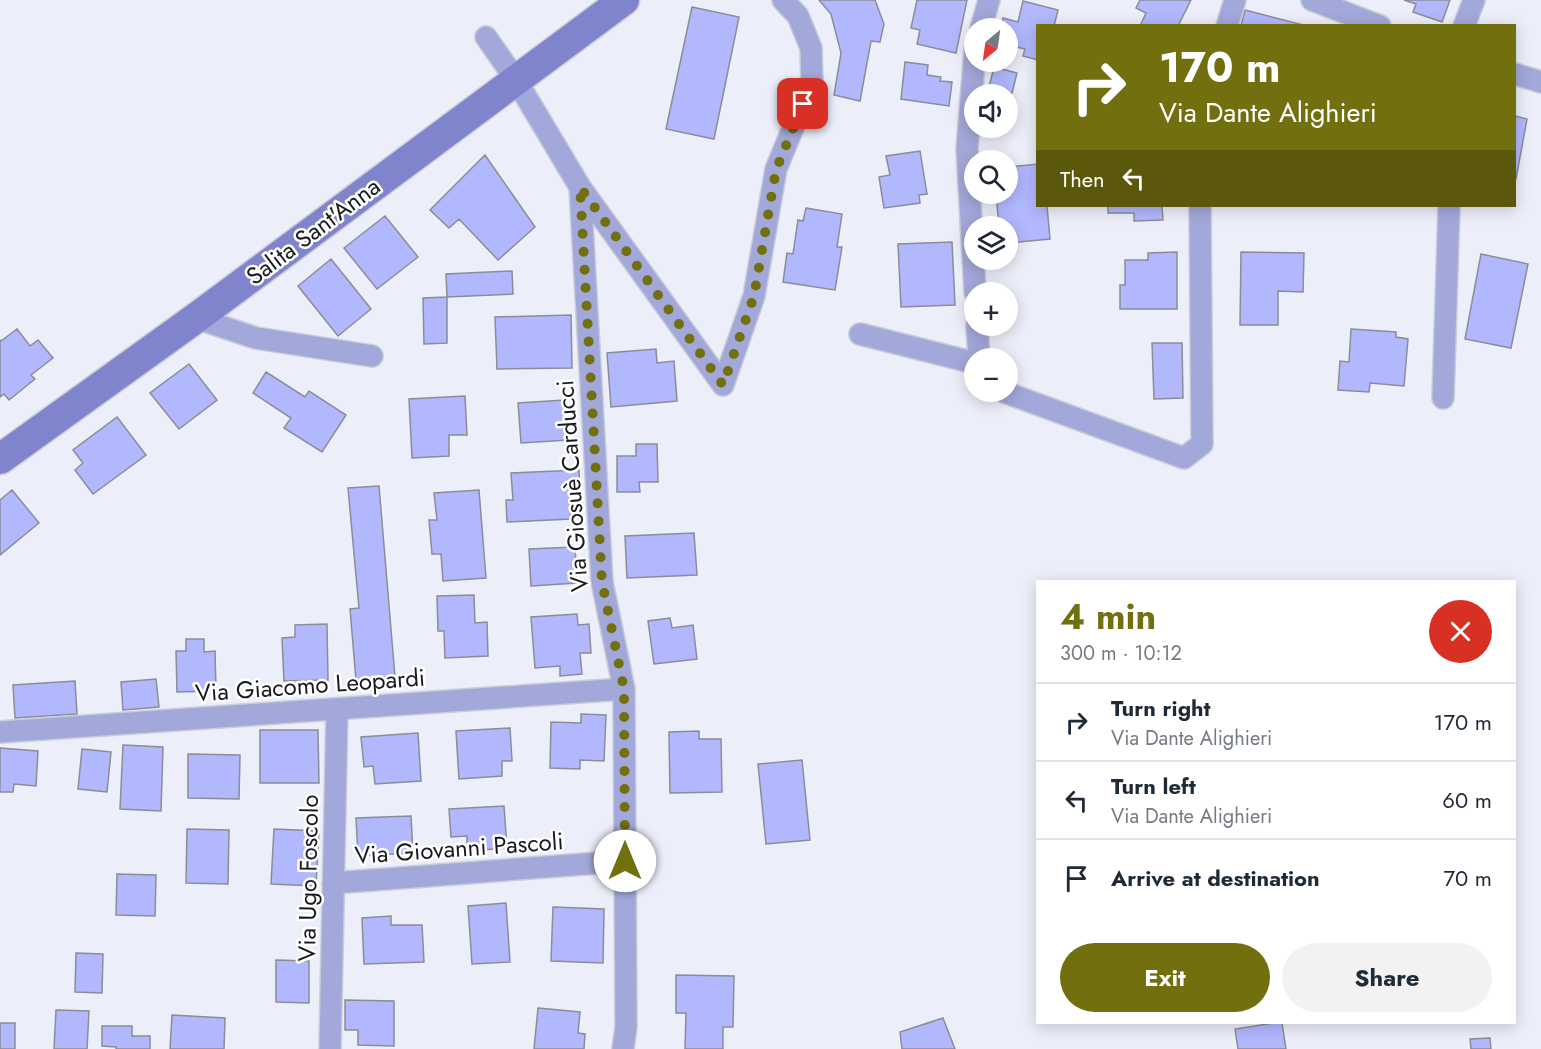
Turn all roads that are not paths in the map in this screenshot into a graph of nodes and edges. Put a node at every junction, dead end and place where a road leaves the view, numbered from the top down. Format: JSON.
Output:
{"nodes":[{"id":1,"x":624,"y":0,"type":"edge"},
{"id":2,"x":783,"y":0,"type":"edge"},
{"id":3,"x":989,"y":0,"type":"edge"},
{"id":4,"x":1235,"y":0,"type":"edge"},
{"id":5,"x":1312,"y":0,"type":"edge"},
{"id":6,"x":1474,"y":0,"type":"edge"},
{"id":7,"x":984,"y":18,"type":"edge"},
{"id":8,"x":1228,"y":24,"type":"edge"},
{"id":9,"x":1375,"y":24,"type":"edge"},
{"id":10,"x":1465,"y":24,"type":"edge"},
{"id":11,"x":486,"y":37,"type":"dead end"},
{"id":12,"x":973,"y":72,"type":"edge"},
{"id":13,"x":1516,"y":74,"type":"edge"},
{"id":14,"x":516,"y":80,"type":"junction"},
{"id":15,"x":1541,"y":82,"type":"edge"},
{"id":16,"x":580,"y":187,"type":"junction"},
{"id":17,"x":1200,"y":207,"type":"edge"},
{"id":18,"x":1449,"y":207,"type":"edge"},
{"id":19,"x":974,"y":282,"type":"edge"},
{"id":20,"x":196,"y":318,"type":"junction"},
{"id":21,"x":860,"y":334,"type":"dead end"},
{"id":22,"x":372,"y":356,"type":"dead end"},
{"id":23,"x":964,"y":360,"type":"edge"},
{"id":24,"x":1018,"y":397,"type":"edge"},
{"id":25,"x":1443,"y":398,"type":"dead end"},
{"id":26,"x":0,"y":459,"type":"edge"},
{"id":27,"x":624,"y":689,"type":"junction"},
{"id":28,"x":337,"y":709,"type":"junction"},
{"id":29,"x":0,"y":732,"type":"edge"},
{"id":30,"x":625,"y":861,"type":"junction"},
{"id":31,"x":333,"y":883,"type":"junction"},
{"id":32,"x":330,"y":1049,"type":"edge"},
{"id":33,"x":623,"y":1049,"type":"edge"}],
"edges":[{"from":1,"to":14,"type":"street","name":"Salita Sant'Anna"},
{"from":2,"to":16,"type":"street"},
{"from":3,"to":7,"type":"street"},
{"from":4,"to":8,"type":"street"},
{"from":5,"to":9,"type":"street"},
{"from":6,"to":10,"type":"street"},
{"from":11,"to":14,"type":"street","name":"Via Giosuè Carducci"},
{"from":12,"to":19,"type":"street"},
{"from":13,"to":15,"type":"street"},
{"from":14,"to":16,"type":"street","name":"Via Giosuè Carducci"},
{"from":14,"to":20,"type":"street","name":"Salita Sant'Anna"},
{"from":16,"to":27,"type":"street","name":"Via Giosuè Carducci"},
{"from":17,"to":24,"type":"street"},
{"from":18,"to":25,"type":"street"},
{"from":20,"to":22,"type":"street"},
{"from":20,"to":26,"type":"street","name":"Salita Sant'Anna"},
{"from":21,"to":23,"type":"street"},
{"from":27,"to":28,"type":"street","name":"Via Giacomo Leopardi"},
{"from":27,"to":30,"type":"street","name":"Via Giosuè Carducci"},
{"from":28,"to":29,"type":"street","name":"Via Giacomo Leopardi"},
{"from":28,"to":31,"type":"street","name":"Via Ugo Foscolo"},
{"from":30,"to":31,"type":"street","name":"Via Giovanni Pascoli"},
{"from":30,"to":33,"type":"street","name":"Via Giosuè Carducci"},
{"from":31,"to":32,"type":"street","name":"Via Ugo Foscolo"}]}
